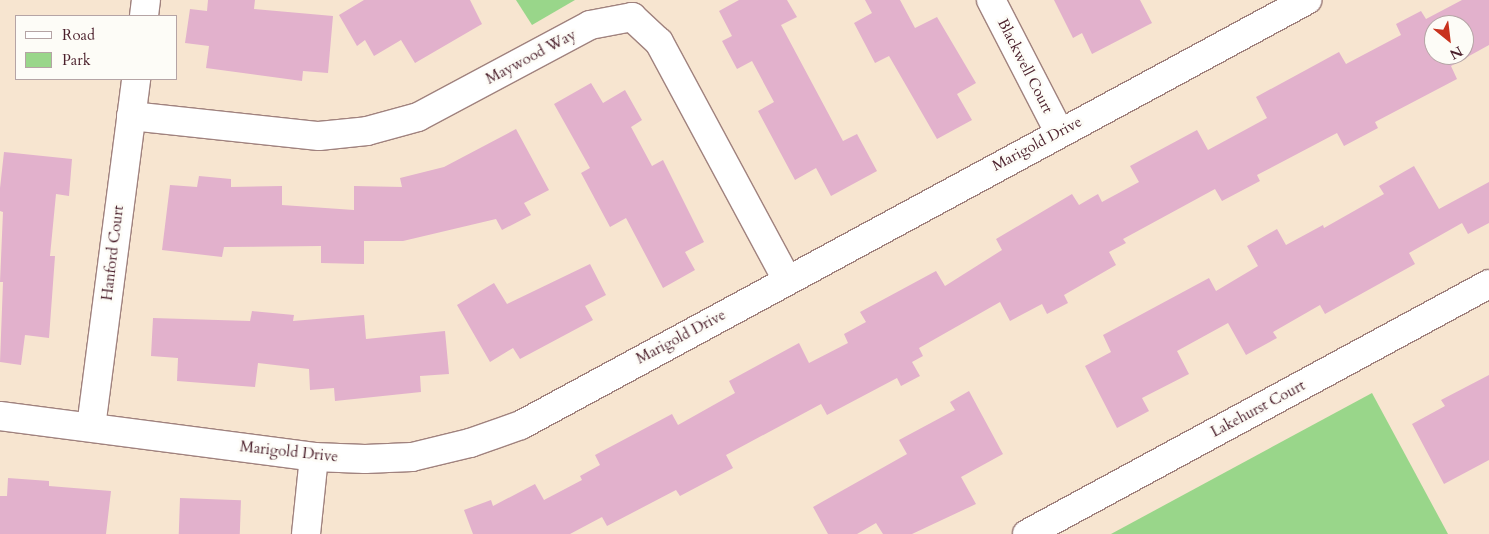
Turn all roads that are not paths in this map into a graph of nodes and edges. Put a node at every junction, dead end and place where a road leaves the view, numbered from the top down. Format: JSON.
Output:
{"nodes":[{"id":1,"x":146,"y":0,"type":"edge"},
{"id":2,"x":991,"y":0,"type":"edge"},
{"id":3,"x":1307,"y":0,"type":"edge"},
{"id":4,"x":144,"y":15,"type":"edge"},
{"id":5,"x":136,"y":80,"type":"edge"},
{"id":6,"x":131,"y":116,"type":"junction"},
{"id":7,"x":1059,"y":132,"type":"junction"},
{"id":8,"x":787,"y":280,"type":"junction"},
{"id":9,"x":1489,"y":284,"type":"edge"},
{"id":10,"x":0,"y":416,"type":"edge"},
{"id":11,"x":91,"y":427,"type":"junction"},
{"id":12,"x":314,"y":457,"type":"junction"},
{"id":13,"x":306,"y":534,"type":"edge"},
{"id":14,"x":1027,"y":534,"type":"edge"}],
"edges":[{"from":1,"to":4,"type":"street"},
{"from":2,"to":7,"type":"street","name":"Blackwell Court"},
{"from":3,"to":7,"type":"street","name":"Marigold Drive"},
{"from":5,"to":6,"type":"street","name":"Hanford Court"},
{"from":6,"to":8,"type":"street","name":"Maywood Way"},
{"from":6,"to":11,"type":"street","name":"Hanford Court"},
{"from":7,"to":8,"type":"street","name":"Marigold Drive"},
{"from":8,"to":12,"type":"street","name":"Marigold Drive"},
{"from":9,"to":14,"type":"street","name":"Lakehurst Court"},
{"from":10,"to":11,"type":"street","name":"Marigold Drive"},
{"from":11,"to":12,"type":"street","name":"Marigold Drive"},
{"from":12,"to":13,"type":"street"}]}
